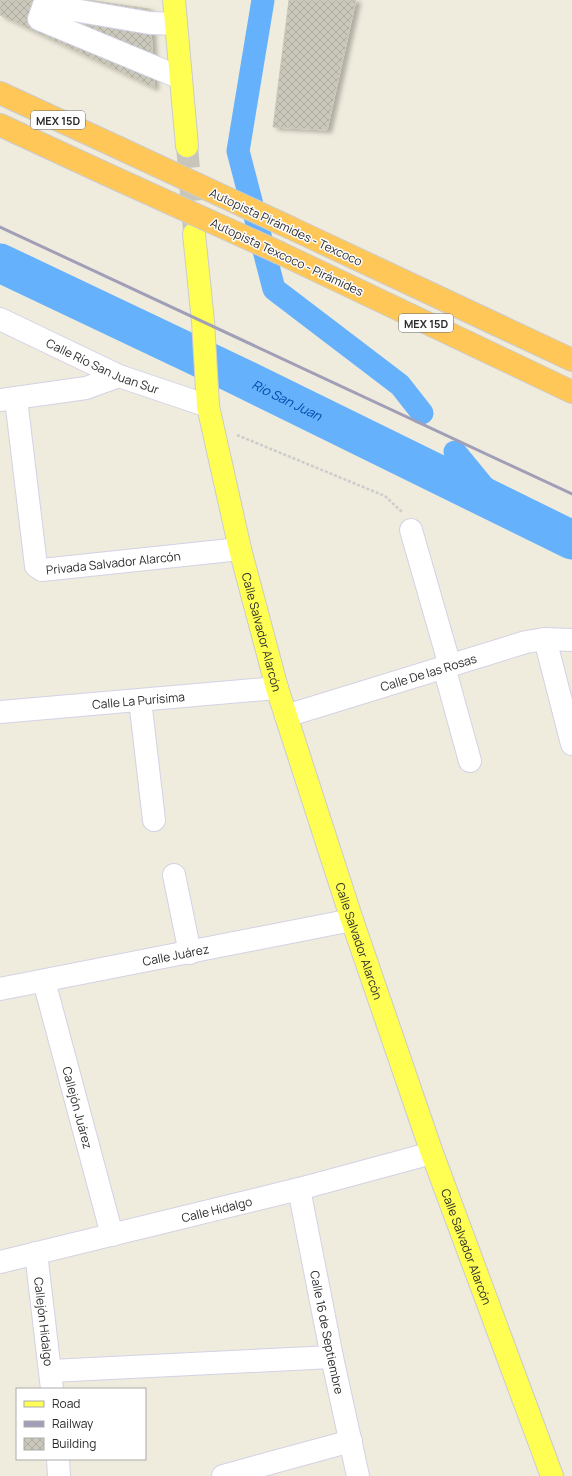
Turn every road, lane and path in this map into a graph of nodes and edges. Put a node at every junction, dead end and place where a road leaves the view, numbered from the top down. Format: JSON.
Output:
{"nodes":[{"id":1,"x":174,"y":0,"type":"edge"},
{"id":2,"x":101,"y":15,"type":"junction"},
{"id":3,"x":176,"y":24,"type":"junction"},
{"id":4,"x":93,"y":42,"type":"junction"},
{"id":5,"x":181,"y":78,"type":"junction"},
{"id":6,"x":0,"y":93,"type":"edge"},
{"id":7,"x":0,"y":125,"type":"edge"},
{"id":8,"x":187,"y":146,"type":"tunnel mouth"},
{"id":9,"x":194,"y":234,"type":"tunnel mouth"},
{"id":10,"x":0,"y":319,"type":"edge"},
{"id":11,"x":572,"y":360,"type":"edge"},
{"id":12,"x":119,"y":376,"type":"junction"},
{"id":13,"x":572,"y":392,"type":"edge"},
{"id":14,"x":8,"y":399,"type":"edge"},
{"id":15,"x":209,"y":408,"type":"junction"},
{"id":16,"x":411,"y":530,"type":"joint"},
{"id":17,"x":240,"y":550,"type":"junction"},
{"id":18,"x":545,"y":639,"type":"junction"},
{"id":19,"x":572,"y":640,"type":"edge"},
{"id":20,"x":447,"y":666,"type":"junction"},
{"id":21,"x":277,"y":688,"type":"junction"},
{"id":22,"x":140,"y":700,"type":"junction"},
{"id":23,"x":0,"y":712,"type":"edge"},
{"id":24,"x":286,"y":716,"type":"junction"},
{"id":25,"x":572,"y":744,"type":"edge"},
{"id":26,"x":470,"y":761,"type":"dead end"},
{"id":27,"x":154,"y":820,"type":"dead end"},
{"id":28,"x":174,"y":876,"type":"dead end"},
{"id":29,"x":352,"y":920,"type":"junction"},
{"id":30,"x":190,"y":953,"type":"junction"},
{"id":31,"x":44,"y":981,"type":"junction"},
{"id":32,"x":0,"y":989,"type":"edge"},
{"id":33,"x":432,"y":1154,"type":"junction"},
{"id":34,"x":299,"y":1189,"type":"junction"},
{"id":35,"x":112,"y":1234,"type":"junction"},
{"id":36,"x":36,"y":1253,"type":"junction"},
{"id":37,"x":0,"y":1262,"type":"edge"},
{"id":38,"x":332,"y":1356,"type":"junction"},
{"id":39,"x":51,"y":1380,"type":"edge"},
{"id":40,"x":351,"y":1441,"type":"junction"},
{"id":41,"x":58,"y":1460,"type":"edge"},
{"id":42,"x":59,"y":1476,"type":"edge"},
{"id":43,"x":223,"y":1476,"type":"edge"},
{"id":44,"x":358,"y":1476,"type":"edge"},
{"id":45,"x":552,"y":1476,"type":"edge"}],
"edges":[{"from":1,"to":3,"type":"main road"},
{"from":2,"to":3,"type":"street"},
{"from":2,"to":4,"type":"street"},
{"from":2,"to":4,"type":"street"},
{"from":3,"to":5,"type":"main road"},
{"from":4,"to":5,"type":"street"},
{"from":5,"to":8,"type":"main road"},
{"from":6,"to":11,"type":"highway","name":"Autopista Pirámides - Texcoco","number":"MEX 15D","bridge":true},
{"from":7,"to":13,"type":"highway","name":"Autopista Texcoco - Pirámides","number":"MEX 15D","bridge":true},
{"from":9,"to":15,"type":"main road","name":"Calle Salvador Alarcón"},
{"from":10,"to":12,"type":"street","name":"Calle Río San Juan Sur"},
{"from":12,"to":14,"type":"street"},
{"from":12,"to":15,"type":"street","name":"Calle Río San Juan Sur"},
{"from":14,"to":17,"type":"street","name":"Privada Salvador Alarcón"},
{"from":15,"to":16,"type":"path"},
{"from":15,"to":17,"type":"main road","name":"Calle Salvador Alarcón"},
{"from":16,"to":20,"type":"street"},
{"from":17,"to":21,"type":"main road","name":"Calle Salvador Alarcón"},
{"from":18,"to":19,"type":"street","name":"Calle De las Rosas"},
{"from":18,"to":20,"type":"street","name":"Calle De las Rosas"},
{"from":18,"to":25,"type":"street"},
{"from":20,"to":24,"type":"street","name":"Calle De las Rosas"},
{"from":20,"to":26,"type":"street"},
{"from":21,"to":22,"type":"street","name":"Calle La Purísima"},
{"from":21,"to":24,"type":"main road","name":"Calle Salvador Alarcón"},
{"from":22,"to":23,"type":"street","name":"Calle La Purísima"},
{"from":22,"to":27,"type":"street"},
{"from":24,"to":29,"type":"main road","name":"Calle Salvador Alarcón"},
{"from":28,"to":30,"type":"street"},
{"from":29,"to":30,"type":"street","name":"Calle Juárez"},
{"from":29,"to":33,"type":"main road","name":"Calle Salvador Alarcón"},
{"from":30,"to":31,"type":"street","name":"Calle Juárez"},
{"from":31,"to":32,"type":"street","name":"Calle Juárez"},
{"from":31,"to":35,"type":"street","name":"Callejón Juárez"},
{"from":33,"to":34,"type":"street","name":"Calle Hidalgo"},
{"from":33,"to":45,"type":"main road","name":"Calle Salvador Alarcón"},
{"from":34,"to":35,"type":"street","name":"Calle Hidalgo"},
{"from":34,"to":38,"type":"street","name":"Calle 16 de Septiembre"},
{"from":35,"to":36,"type":"street","name":"Calle Hidalgo"},
{"from":36,"to":37,"type":"street","name":"Calle Hidalgo"},
{"from":36,"to":39,"type":"street","name":"Callejón Hidalgo"},
{"from":38,"to":39,"type":"street"},
{"from":38,"to":40,"type":"street","name":"Calle 16 de Septiembre"},
{"from":40,"to":43,"type":"street"},
{"from":40,"to":44,"type":"street","name":"Calle 16 de Septiembre"},
{"from":41,"to":42,"type":"street"}]}
